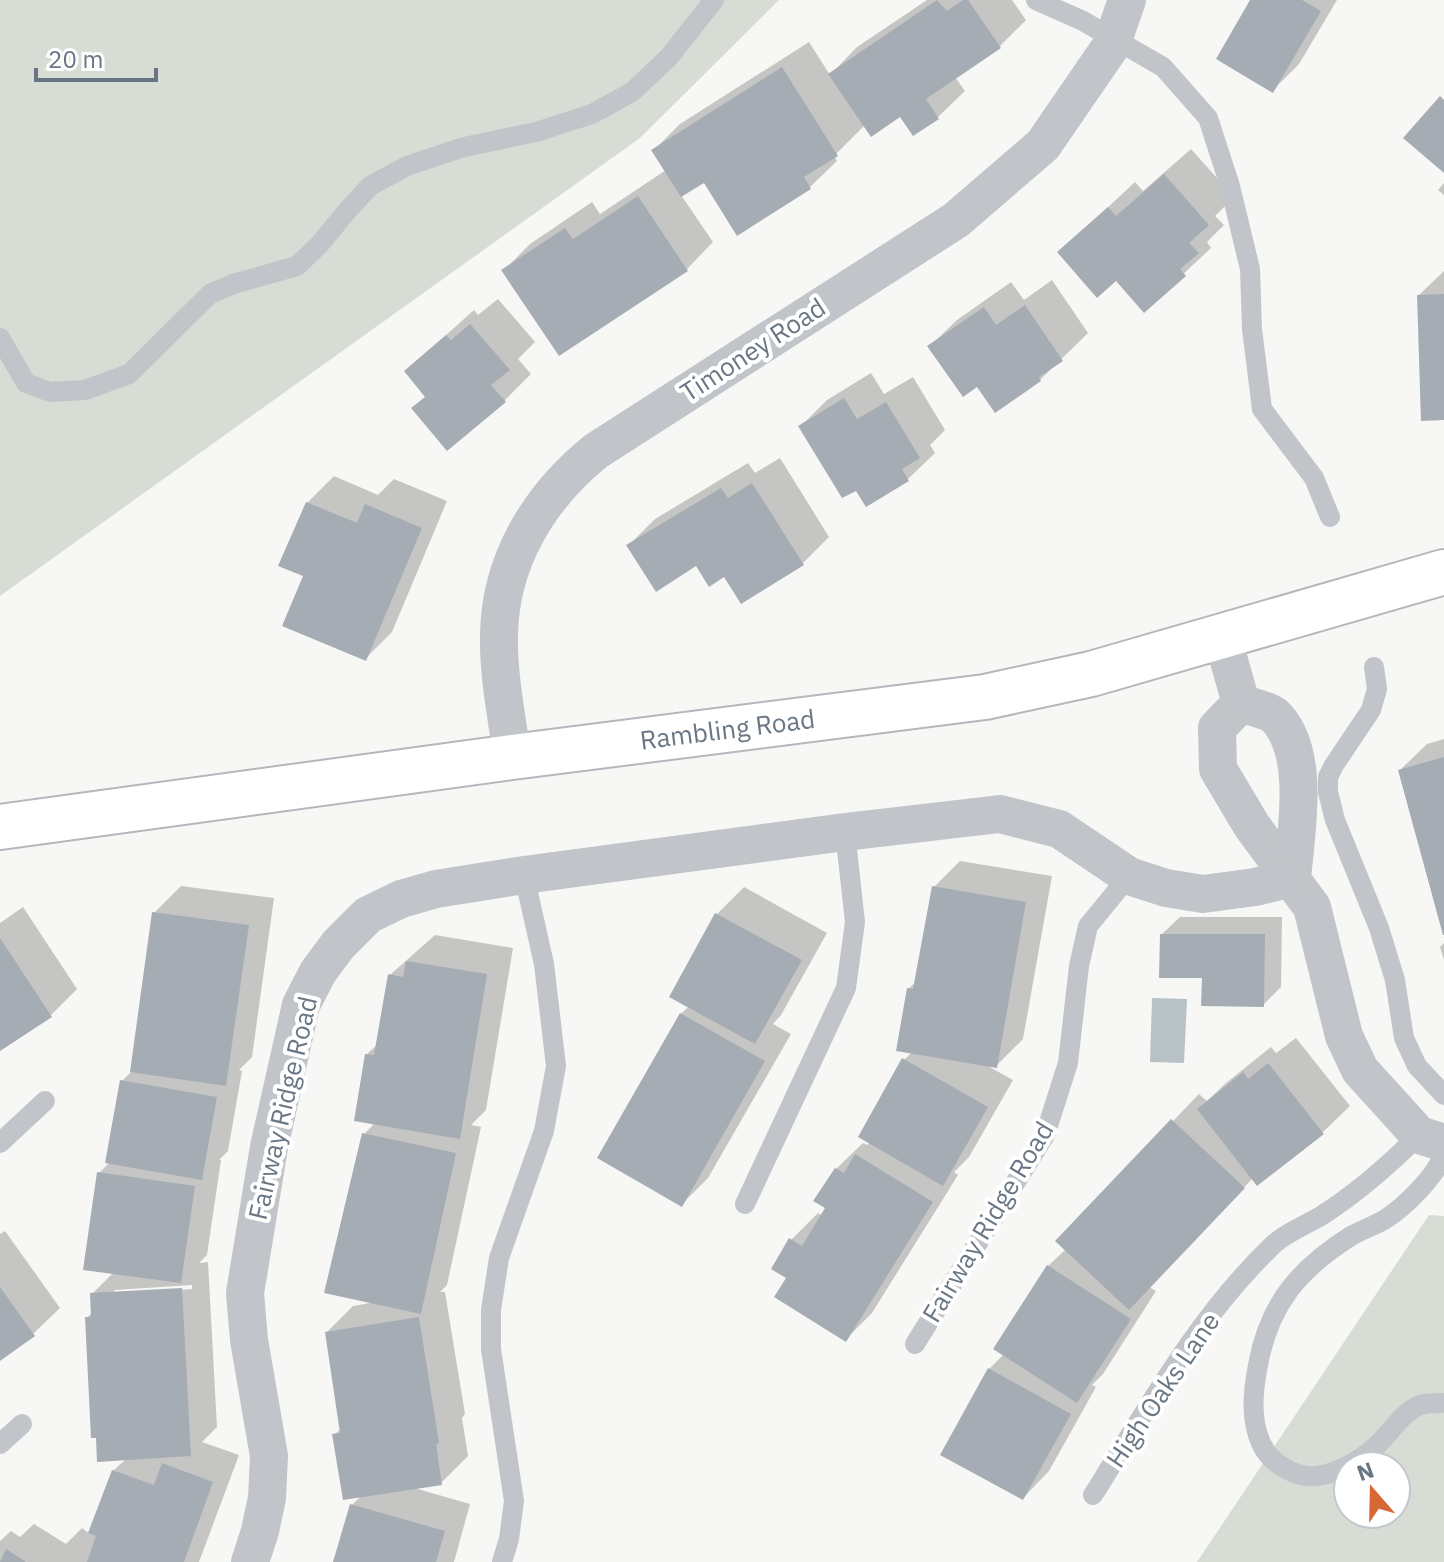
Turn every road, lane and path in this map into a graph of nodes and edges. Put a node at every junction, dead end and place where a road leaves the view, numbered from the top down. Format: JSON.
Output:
{"nodes":[{"id":1,"x":714,"y":0,"type":"edge"},
{"id":2,"x":1036,"y":0,"type":"edge"},
{"id":3,"x":1127,"y":0,"type":"edge"},
{"id":4,"x":1113,"y":39,"type":"junction"},
{"id":5,"x":0,"y":338,"type":"edge"},
{"id":6,"x":1330,"y":517,"type":"dead end"},
{"id":7,"x":1444,"y":572,"type":"edge"},
{"id":8,"x":1222,"y":636,"type":"junction"},
{"id":9,"x":1374,"y":667,"type":"dead end"},
{"id":10,"x":1241,"y":703,"type":"junction"},
{"id":11,"x":512,"y":757,"type":"junction"},
{"id":12,"x":1298,"y":788,"type":"junction"},
{"id":13,"x":1239,"y":803,"type":"junction"},
{"id":14,"x":0,"y":827,"type":"edge"},
{"id":15,"x":845,"y":832,"type":"junction"},
{"id":16,"x":524,"y":875,"type":"junction"},
{"id":17,"x":1129,"y":876,"type":"junction"},
{"id":18,"x":1292,"y":878,"type":"junction"},
{"id":19,"x":1444,"y":1095,"type":"edge"},
{"id":20,"x":45,"y":1101,"type":"dead end"},
{"id":21,"x":0,"y":1143,"type":"edge"},
{"id":22,"x":1436,"y":1143,"type":"edge"},
{"id":23,"x":745,"y":1204,"type":"dead end"},
{"id":24,"x":915,"y":1344,"type":"dead end"},
{"id":25,"x":1444,"y":1403,"type":"edge"},
{"id":26,"x":22,"y":1424,"type":"dead end"},
{"id":27,"x":0,"y":1444,"type":"edge"},
{"id":28,"x":1093,"y":1495,"type":"dead end"},
{"id":29,"x":250,"y":1562,"type":"edge"},
{"id":30,"x":502,"y":1562,"type":"edge"}],
"edges":[{"from":1,"to":5,"type":"lane"},
{"from":2,"to":4,"type":"lane"},
{"from":3,"to":4,"type":"street","name":"Timoney Road"},
{"from":4,"to":6,"type":"lane"},
{"from":4,"to":11,"type":"street","name":"Timoney Road"},
{"from":7,"to":8,"type":"street","name":"Rambling Road"},
{"from":8,"to":10,"type":"street"},
{"from":8,"to":11,"type":"street","name":"Rambling Road"},
{"from":9,"to":19,"type":"lane"},
{"from":10,"to":12,"type":"street"},
{"from":10,"to":13,"type":"street"},
{"from":11,"to":14,"type":"street","name":"Rambling Road"},
{"from":12,"to":13,"type":"street"},
{"from":12,"to":18,"type":"street"},
{"from":13,"to":18,"type":"street"},
{"from":15,"to":16,"type":"street","name":"Fairway Ridge Road"},
{"from":15,"to":17,"type":"street","name":"Fairway Ridge Road"},
{"from":15,"to":23,"type":"lane"},
{"from":16,"to":29,"type":"street","name":"Fairway Ridge Road"},
{"from":16,"to":30,"type":"lane"},
{"from":17,"to":18,"type":"street","name":"Fairway Ridge Road"},
{"from":17,"to":24,"type":"lane","name":"Fairway Ridge Road"},
{"from":18,"to":22,"type":"street"},
{"from":20,"to":21,"type":"lane"},
{"from":22,"to":25,"type":"lane"},
{"from":22,"to":28,"type":"lane","name":"High Oaks Lane"},
{"from":26,"to":27,"type":"lane"}]}
